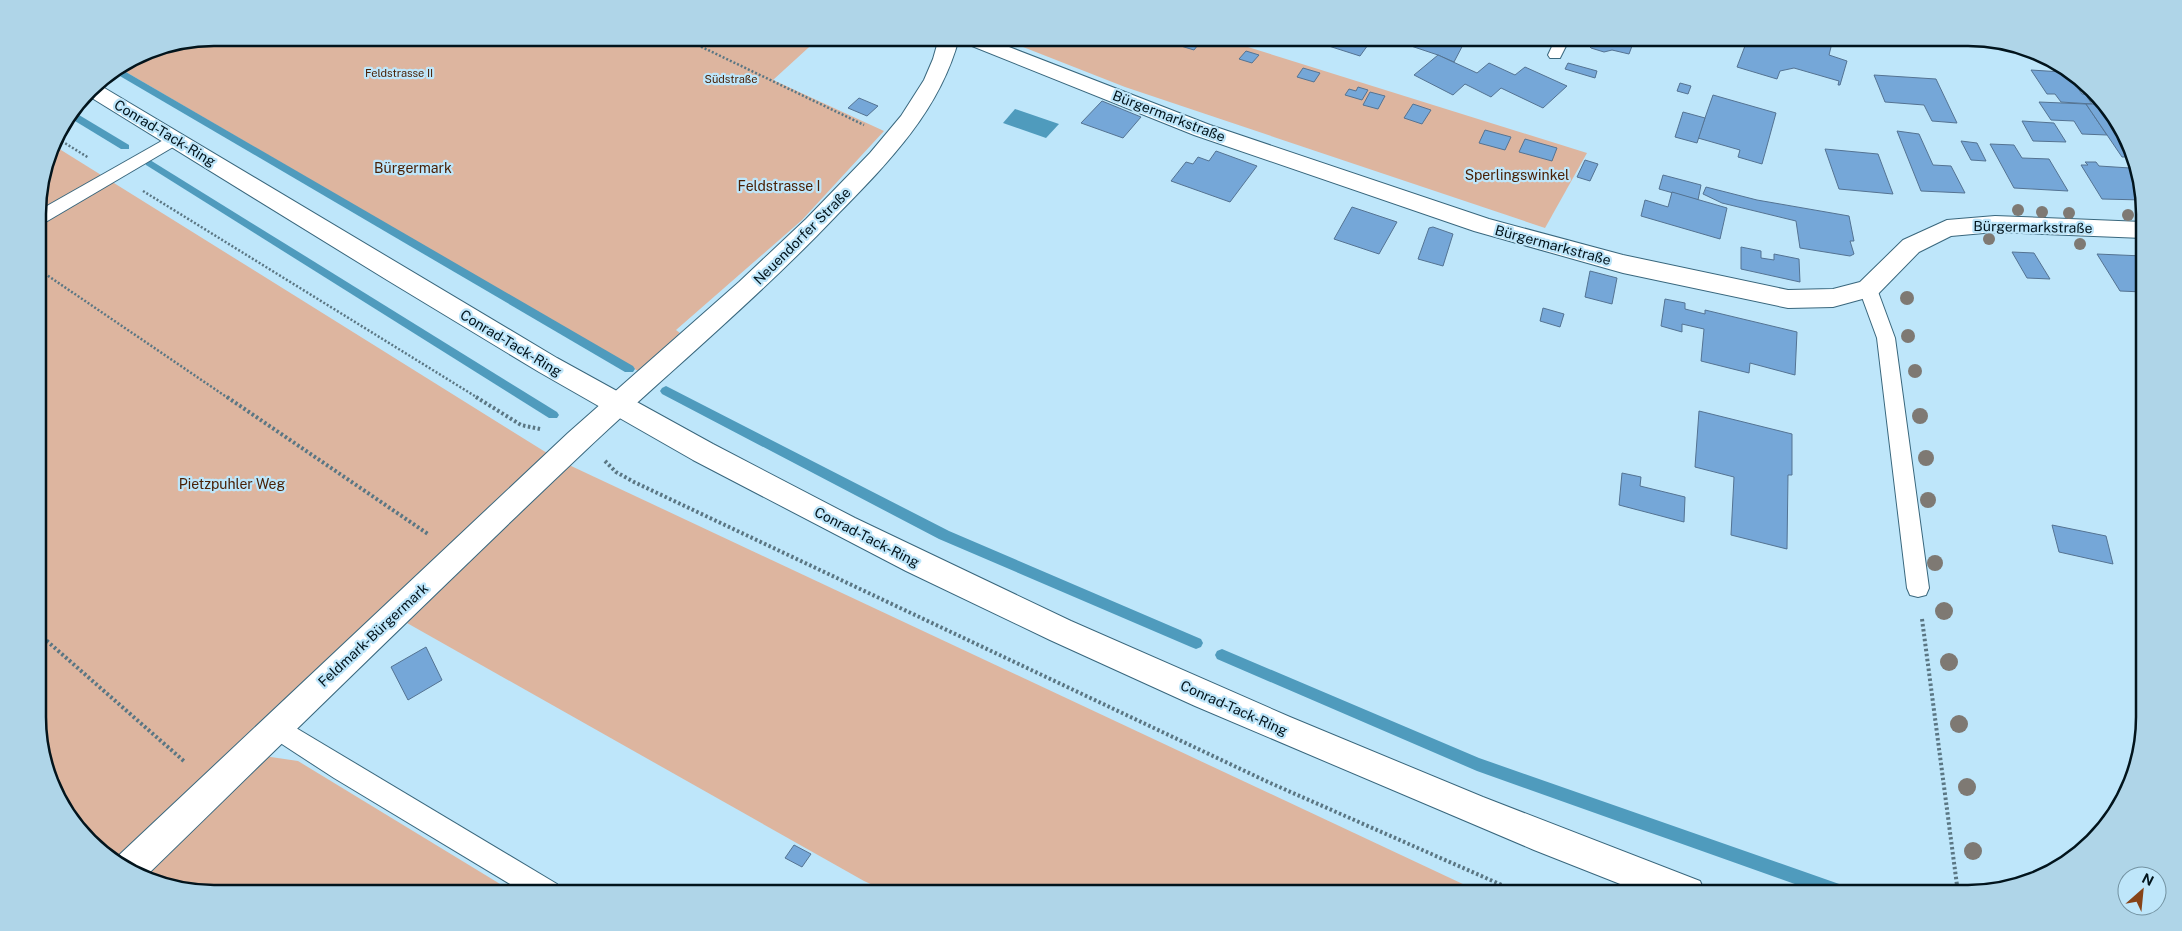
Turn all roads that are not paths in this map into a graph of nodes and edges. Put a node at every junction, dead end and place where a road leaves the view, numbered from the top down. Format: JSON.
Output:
{"nodes":[{"id":1,"x":1559,"y":46,"type":"edge"},
{"id":2,"x":948,"y":47,"type":"edge"},
{"id":3,"x":991,"y":47,"type":"edge"},
{"id":4,"x":1555,"y":55,"type":"dead end"},
{"id":5,"x":98,"y":93,"type":"edge"},
{"id":6,"x":174,"y":139,"type":"junction"},
{"id":7,"x":47,"y":214,"type":"edge"},
{"id":8,"x":2136,"y":230,"type":"edge"},
{"id":9,"x":1868,"y":289,"type":"junction"},
{"id":10,"x":618,"y":405,"type":"junction"},
{"id":11,"x":1918,"y":588,"type":"road end"},
{"id":12,"x":276,"y":727,"type":"junction"},
{"id":13,"x":133,"y":864,"type":"edge"},
{"id":14,"x":1666,"y":884,"type":"edge"},
{"id":15,"x":534,"y":885,"type":"edge"}],
"edges":[{"from":1,"to":4,"type":"lane"},
{"from":2,"to":10,"type":"street","name":"Neuendorfer Straße"},
{"from":3,"to":9,"type":"street","name":"Bürgermarkstraße"},
{"from":5,"to":6,"type":"street","name":"Conrad-Tack-Ring"},
{"from":6,"to":7,"type":"lane"},
{"from":6,"to":10,"type":"street","name":"Conrad-Tack-Ring"},
{"from":8,"to":9,"type":"street","name":"Bürgermarkstraße"},
{"from":9,"to":11,"type":"lane"},
{"from":10,"to":12,"type":"street","name":"Feldmark-Bürgermark"},
{"from":10,"to":14,"type":"street","name":"Conrad-Tack-Ring"},
{"from":12,"to":13,"type":"street","name":"Feldmark-Bürgermark"},
{"from":12,"to":15,"type":"lane"}]}
